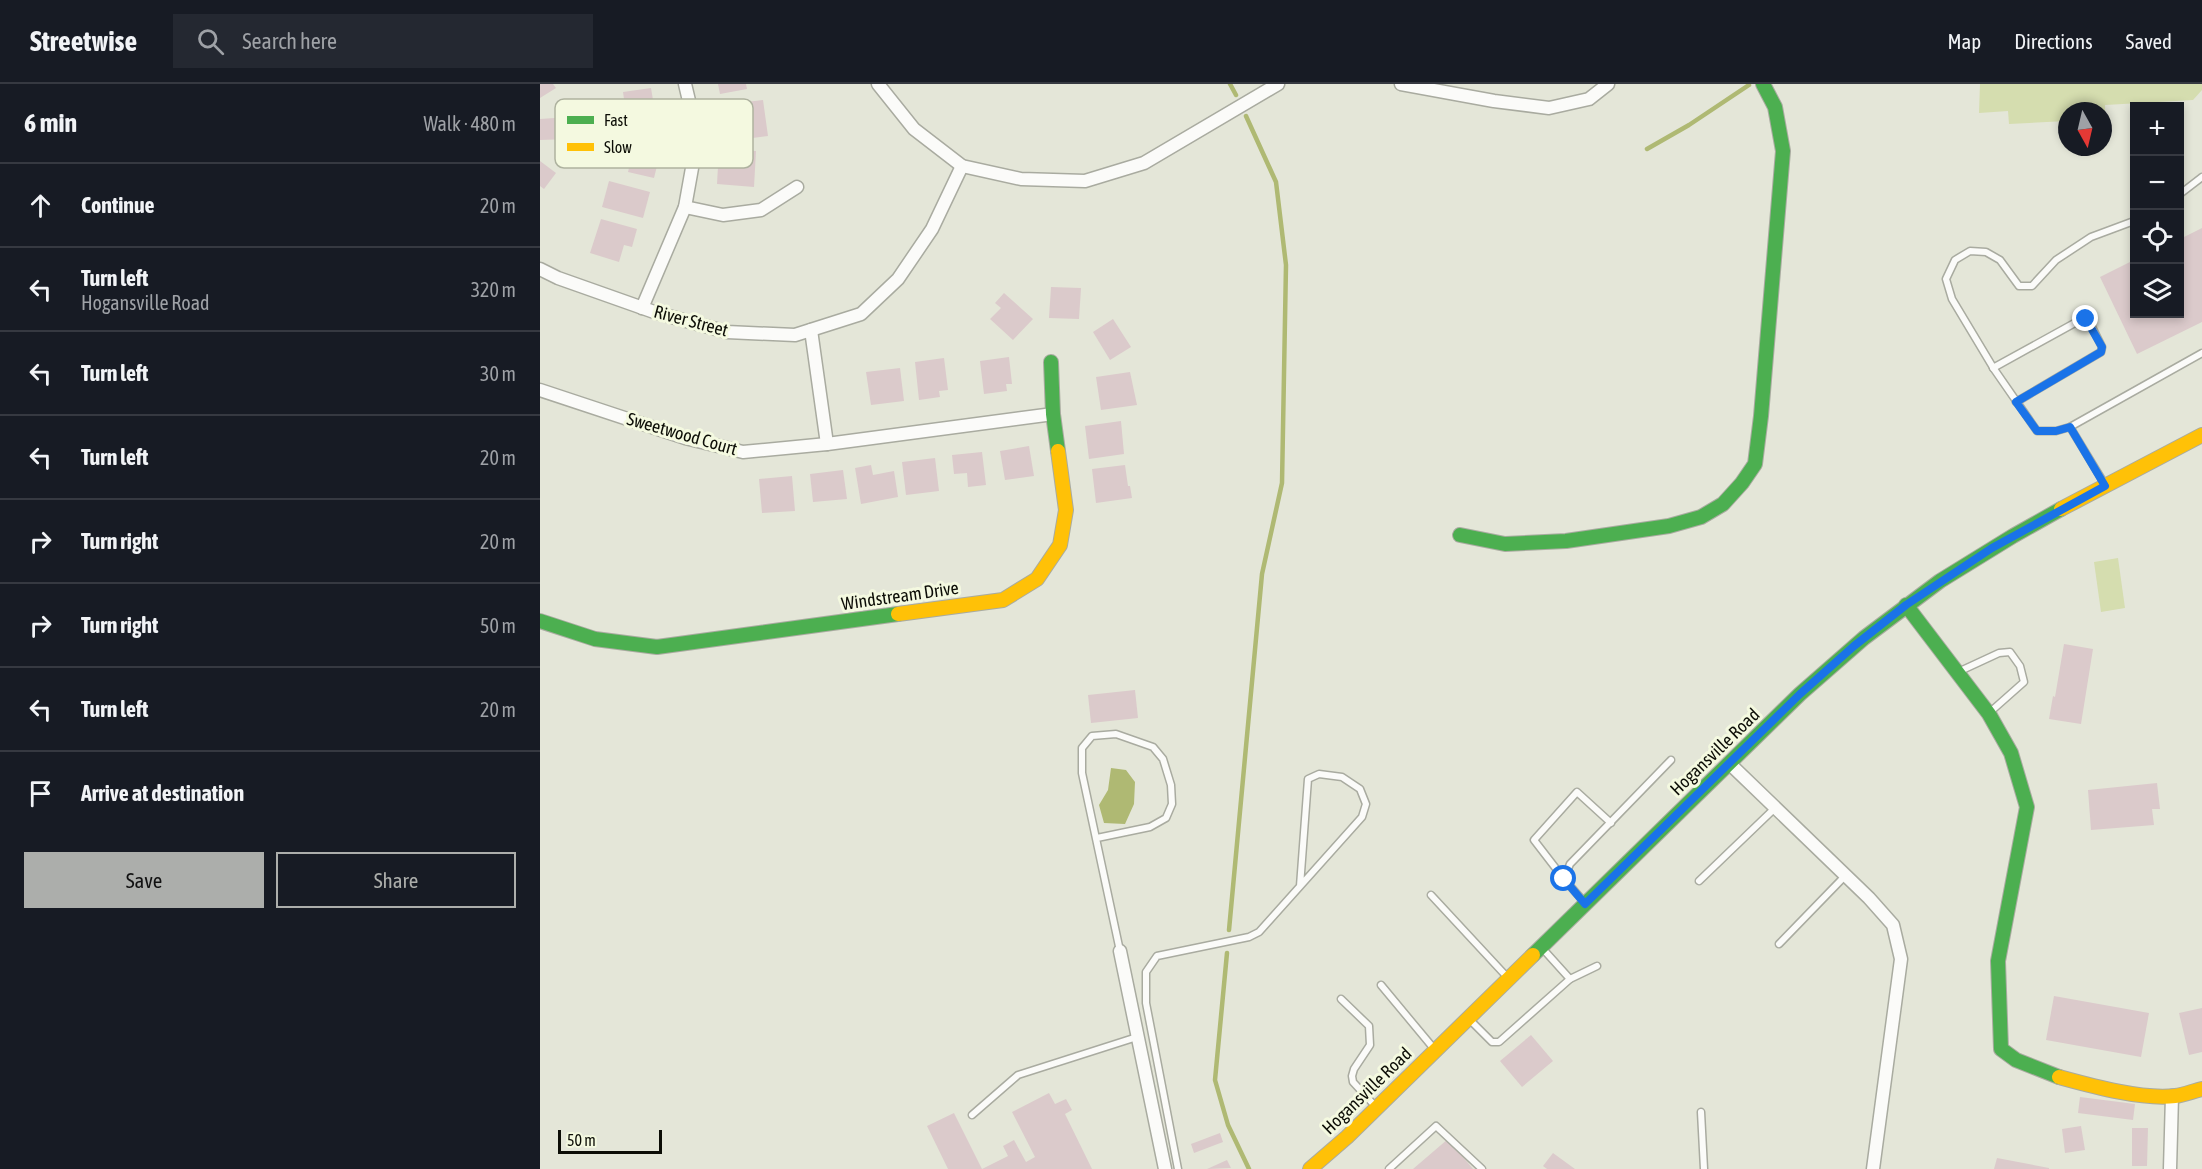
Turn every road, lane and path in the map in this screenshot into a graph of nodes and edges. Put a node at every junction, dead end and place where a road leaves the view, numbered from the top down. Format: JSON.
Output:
{"nodes":[{"id":1,"x":685,"y":84,"type":"edge"},
{"id":2,"x":878,"y":84,"type":"edge"},
{"id":3,"x":1278,"y":84,"type":"edge"},
{"id":4,"x":1401,"y":84,"type":"edge"},
{"id":5,"x":1608,"y":84,"type":"edge"},
{"id":6,"x":1763,"y":84,"type":"edge"},
{"id":7,"x":689,"y":99,"type":"edge"},
{"id":8,"x":963,"y":166,"type":"junction"},
{"id":9,"x":692,"y":168,"type":"edge"},
{"id":10,"x":2202,"y":177,"type":"edge"},
{"id":11,"x":797,"y":187,"type":"dead end"},
{"id":12,"x":2184,"y":191,"type":"edge"},
{"id":13,"x":686,"y":207,"type":"junction"},
{"id":14,"x":2130,"y":222,"type":"edge"},
{"id":15,"x":540,"y":269,"type":"edge"},
{"id":16,"x":540,"y":277,"type":"edge"},
{"id":17,"x":558,"y":278,"type":"junction"},
{"id":18,"x":642,"y":308,"type":"junction"},
{"id":19,"x":811,"y":330,"type":"junction"},
{"id":20,"x":2202,"y":353,"type":"edge"},
{"id":21,"x":1051,"y":362,"type":"dead end"},
{"id":22,"x":1993,"y":368,"type":"junction"},
{"id":23,"x":540,"y":390,"type":"edge"},
{"id":24,"x":2016,"y":402,"type":"junction"},
{"id":25,"x":1053,"y":414,"type":"junction"},
{"id":26,"x":2070,"y":427,"type":"junction"},
{"id":27,"x":2202,"y":435,"type":"edge"},
{"id":28,"x":828,"y":444,"type":"junction"},
{"id":29,"x":2105,"y":486,"type":"junction"},
{"id":30,"x":1460,"y":535,"type":"dead end"},
{"id":31,"x":1906,"y":605,"type":"junction"},
{"id":32,"x":540,"y":621,"type":"edge"},
{"id":33,"x":1958,"y":672,"type":"junction"},
{"id":34,"x":1989,"y":714,"type":"junction"},
{"id":35,"x":1671,"y":760,"type":"dead end"},
{"id":36,"x":1729,"y":763,"type":"junction"},
{"id":37,"x":1775,"y":808,"type":"junction"},
{"id":38,"x":1611,"y":823,"type":"junction"},
{"id":39,"x":1096,"y":838,"type":"junction"},
{"id":40,"x":1846,"y":876,"type":"junction"},
{"id":41,"x":1564,"y":879,"type":"junction"},
{"id":42,"x":1699,"y":881,"type":"dead end"},
{"id":43,"x":1300,"y":886,"type":"junction"},
{"id":44,"x":1431,"y":895,"type":"dead end"},
{"id":45,"x":1585,"y":904,"type":"junction"},
{"id":46,"x":1779,"y":944,"type":"dead end"},
{"id":47,"x":1541,"y":947,"type":"junction"},
{"id":48,"x":1120,"y":951,"type":"joint"},
{"id":49,"x":1597,"y":966,"type":"dead end"},
{"id":50,"x":1509,"y":978,"type":"junction"},
{"id":51,"x":1570,"y":979,"type":"junction"},
{"id":52,"x":1381,"y":985,"type":"dead end"},
{"id":53,"x":1341,"y":999,"type":"dead end"},
{"id":54,"x":1468,"y":1018,"type":"junction"},
{"id":55,"x":1138,"y":1037,"type":"junction"},
{"id":56,"x":1436,"y":1050,"type":"junction"},
{"id":57,"x":2202,"y":1089,"type":"edge"},
{"id":58,"x":2172,"y":1096,"type":"junction"},
{"id":59,"x":1376,"y":1108,"type":"junction"},
{"id":60,"x":1701,"y":1112,"type":"dead end"},
{"id":61,"x":972,"y":1115,"type":"dead end"},
{"id":62,"x":1315,"y":1168,"type":"edge"},
{"id":63,"x":1165,"y":1169,"type":"edge"},
{"id":64,"x":1178,"y":1169,"type":"edge"},
{"id":65,"x":1389,"y":1169,"type":"edge"},
{"id":66,"x":1482,"y":1169,"type":"edge"},
{"id":67,"x":1704,"y":1169,"type":"edge"},
{"id":68,"x":1873,"y":1169,"type":"edge"},
{"id":69,"x":2170,"y":1169,"type":"edge"}],
"edges":[{"from":1,"to":7,"type":"street"},
{"from":2,"to":8,"type":"street"},
{"from":3,"to":8,"type":"street"},
{"from":4,"to":5,"type":"street"},
{"from":6,"to":30,"type":"street"},
{"from":8,"to":19,"type":"street","name":"River Street"},
{"from":9,"to":13,"type":"street"},
{"from":10,"to":12,"type":"lane"},
{"from":11,"to":13,"type":"street"},
{"from":13,"to":18,"type":"street"},
{"from":14,"to":22,"type":"lane"},
{"from":15,"to":17,"type":"street","name":"River Street"},
{"from":16,"to":17,"type":"street","name":"River Street"},
{"from":17,"to":18,"type":"street","name":"River Street"},
{"from":18,"to":19,"type":"street","name":"River Street"},
{"from":19,"to":28,"type":"street"},
{"from":20,"to":26,"type":"lane"},
{"from":21,"to":25,"type":"street","name":"Windstream Drive"},
{"from":22,"to":24,"type":"lane"},
{"from":22,"to":24,"type":"lane"},
{"from":23,"to":28,"type":"street","name":"Sweetwood Court"},
{"from":24,"to":26,"type":"lane"},
{"from":25,"to":28,"type":"street","name":"Sweetwood Court"},
{"from":25,"to":32,"type":"street","name":"Windstream Drive"},
{"from":26,"to":29,"type":"lane"},
{"from":27,"to":29,"type":"street","name":"Hogansville Road"},
{"from":29,"to":31,"type":"street","name":"Hogansville Road"},
{"from":31,"to":33,"type":"street"},
{"from":31,"to":36,"type":"street","name":"Hogansville Road"},
{"from":33,"to":34,"type":"street"},
{"from":33,"to":34,"type":"lane"},
{"from":34,"to":58,"type":"street"},
{"from":35,"to":38,"type":"lane"},
{"from":36,"to":37,"type":"street"},
{"from":36,"to":45,"type":"street","name":"Hogansville Road"},
{"from":37,"to":40,"type":"street"},
{"from":37,"to":42,"type":"lane"},
{"from":38,"to":41,"type":"lane"},
{"from":38,"to":41,"type":"lane"},
{"from":39,"to":39,"type":"lane"},
{"from":39,"to":48,"type":"lane"},
{"from":40,"to":46,"type":"lane"},
{"from":40,"to":68,"type":"street"},
{"from":41,"to":45,"type":"lane"},
{"from":43,"to":43,"type":"lane"},
{"from":43,"to":64,"type":"lane"},
{"from":44,"to":50,"type":"lane"},
{"from":45,"to":47,"type":"street","name":"Hogansville Road"},
{"from":47,"to":50,"type":"street","name":"Hogansville Road"},
{"from":47,"to":51,"type":"lane"},
{"from":48,"to":55,"type":"street"},
{"from":49,"to":51,"type":"lane"},
{"from":50,"to":54,"type":"street","name":"Hogansville Road"},
{"from":51,"to":54,"type":"lane"},
{"from":52,"to":56,"type":"lane"},
{"from":53,"to":59,"type":"lane"},
{"from":54,"to":56,"type":"street","name":"Hogansville Road"},
{"from":55,"to":61,"type":"lane"},
{"from":55,"to":63,"type":"street"},
{"from":56,"to":59,"type":"street","name":"Hogansville Road"},
{"from":57,"to":58,"type":"street"},
{"from":58,"to":69,"type":"street"},
{"from":59,"to":62,"type":"street","name":"Hogansville Road"},
{"from":60,"to":67,"type":"lane"},
{"from":65,"to":66,"type":"lane"}]}
